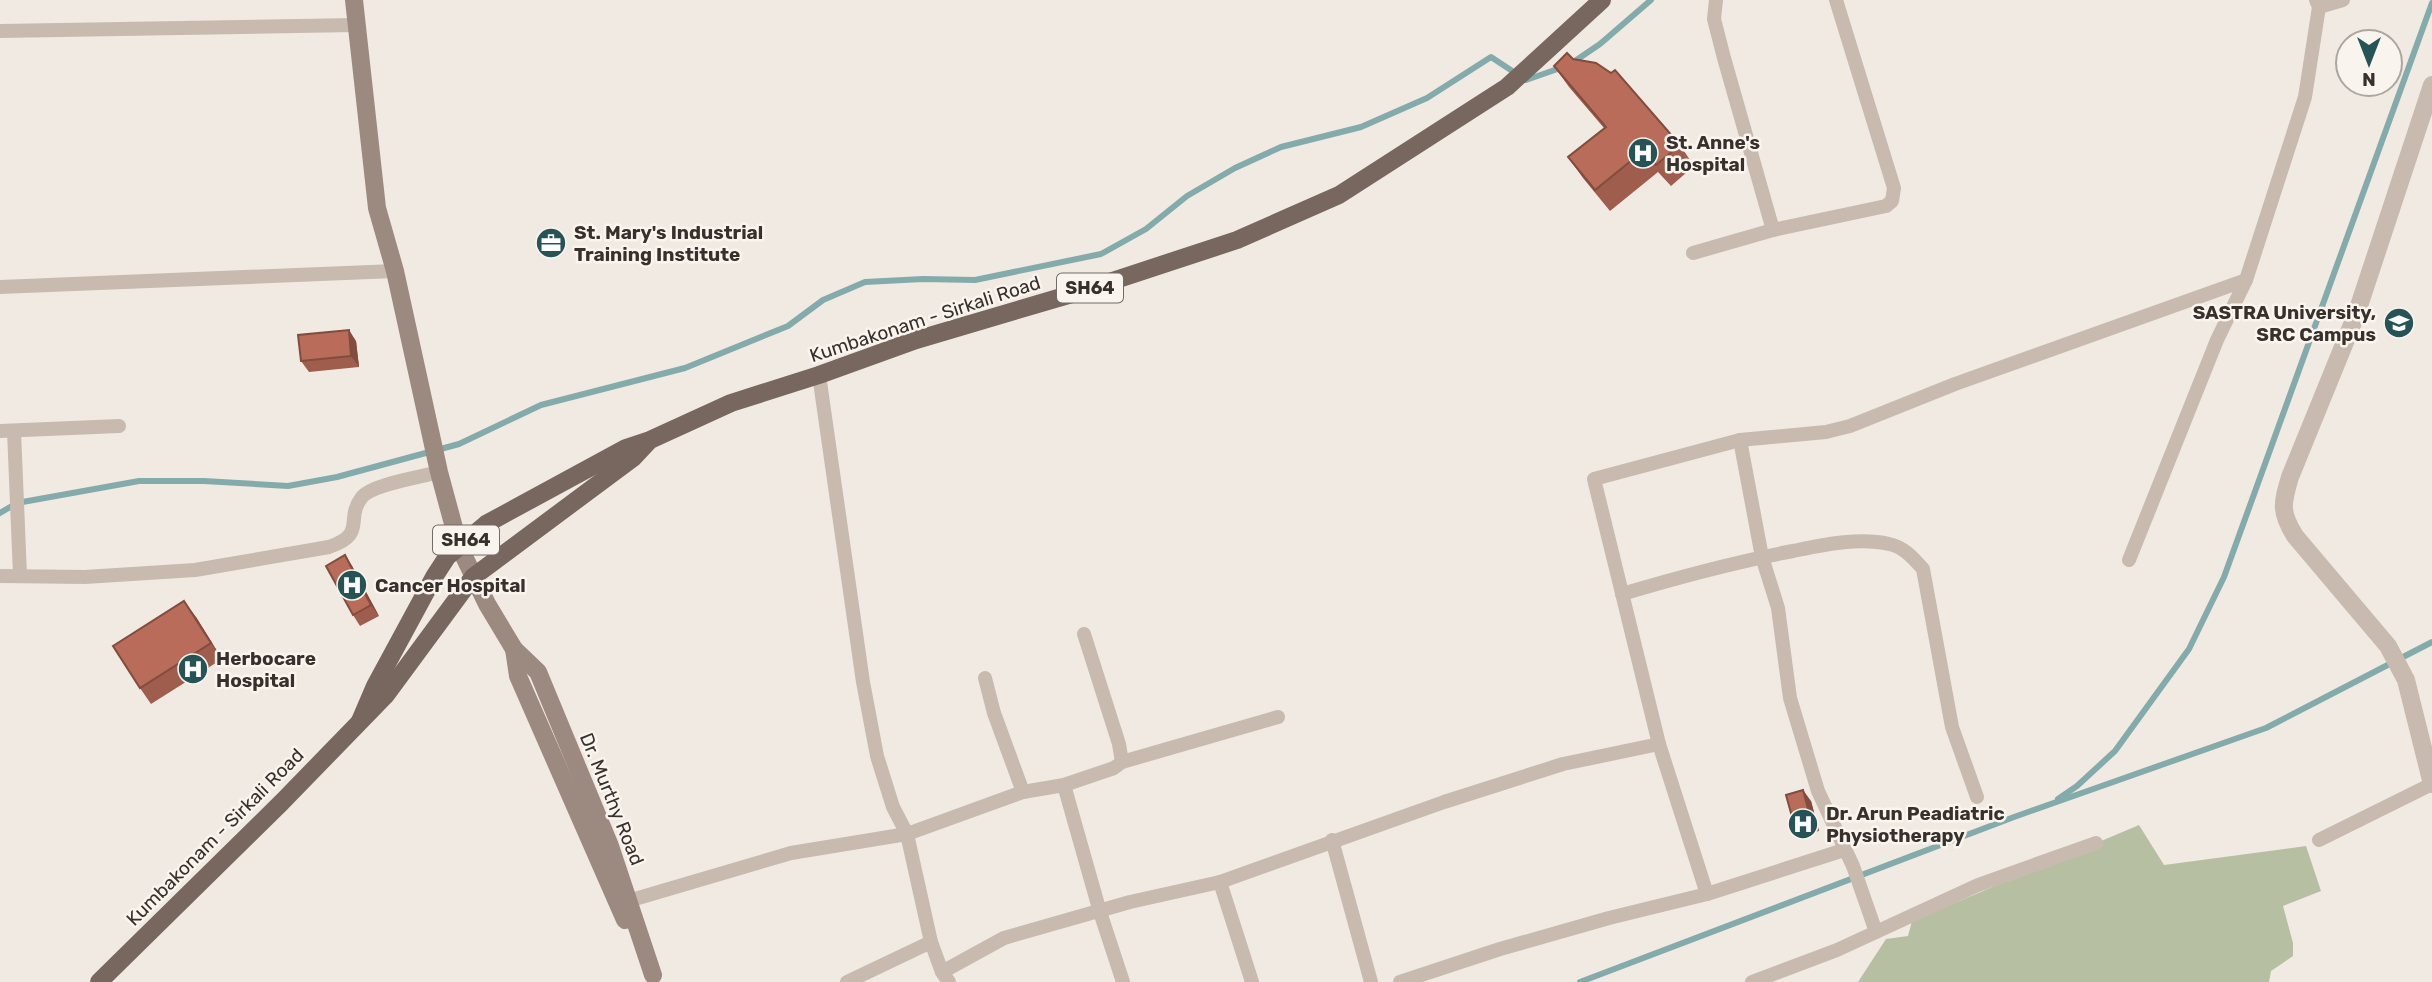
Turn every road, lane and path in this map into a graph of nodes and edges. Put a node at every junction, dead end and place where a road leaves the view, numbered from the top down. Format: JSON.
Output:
{"nodes":[{"id":1,"x":354,"y":0,"type":"edge"},
{"id":2,"x":1602,"y":0,"type":"edge"},
{"id":3,"x":1716,"y":0,"type":"edge"},
{"id":4,"x":1836,"y":0,"type":"edge"},
{"id":5,"x":2343,"y":0,"type":"edge"},
{"id":6,"x":2318,"y":3,"type":"edge"},
{"id":7,"x":356,"y":25,"type":"junction"},
{"id":8,"x":0,"y":32,"type":"edge"},
{"id":9,"x":2432,"y":85,"type":"edge"},
{"id":10,"x":1773,"y":230,"type":"junction"},
{"id":11,"x":1693,"y":253,"type":"dead end"},
{"id":12,"x":395,"y":271,"type":"junction"},
{"id":13,"x":2246,"y":280,"type":"junction"},
{"id":14,"x":0,"y":287,"type":"edge"},
{"id":15,"x":819,"y":375,"type":"junction"},
{"id":16,"x":119,"y":426,"type":"dead end"},
{"id":17,"x":7,"y":431,"type":"edge"},
{"id":18,"x":650,"y":440,"type":"junction"},
{"id":19,"x":1741,"y":440,"type":"junction"},
{"id":20,"x":438,"y":467,"type":"junction"},
{"id":21,"x":458,"y":546,"type":"junction"},
{"id":22,"x":1762,"y":557,"type":"junction"},
{"id":23,"x":2129,"y":560,"type":"dead end"},
{"id":24,"x":20,"y":575,"type":"junction"},
{"id":25,"x":0,"y":576,"type":"edge"},
{"id":26,"x":473,"y":577,"type":"junction"},
{"id":27,"x":1622,"y":594,"type":"junction"},
{"id":28,"x":1084,"y":634,"type":"dead end"},
{"id":29,"x":514,"y":649,"type":"junction"},
{"id":30,"x":985,"y":678,"type":"dead end"},
{"id":31,"x":1278,"y":717,"type":"dead end"},
{"id":32,"x":360,"y":720,"type":"junction"},
{"id":33,"x":1660,"y":744,"type":"junction"},
{"id":34,"x":1122,"y":762,"type":"junction"},
{"id":35,"x":2432,"y":784,"type":"edge"},
{"id":36,"x":1064,"y":785,"type":"junction"},
{"id":37,"x":1023,"y":792,"type":"junction"},
{"id":38,"x":1977,"y":797,"type":"dead end"},
{"id":39,"x":907,"y":834,"type":"junction"},
{"id":40,"x":1332,"y":840,"type":"junction"},
{"id":41,"x":2319,"y":840,"type":"dead end"},
{"id":42,"x":2096,"y":843,"type":"dead end"},
{"id":43,"x":1844,"y":850,"type":"junction"},
{"id":44,"x":1220,"y":882,"type":"junction"},
{"id":45,"x":1707,"y":894,"type":"junction"},
{"id":46,"x":628,"y":901,"type":"junction"},
{"id":47,"x":1100,"y":912,"type":"junction"},
{"id":48,"x":1876,"y":932,"type":"junction"},
{"id":49,"x":931,"y":942,"type":"junction"},
{"id":50,"x":945,"y":977,"type":"edge"},
{"id":51,"x":654,"y":978,"type":"edge"},
{"id":52,"x":99,"y":982,"type":"edge"},
{"id":53,"x":847,"y":982,"type":"edge"},
{"id":54,"x":1123,"y":982,"type":"edge"},
{"id":55,"x":1252,"y":982,"type":"edge"},
{"id":56,"x":1371,"y":982,"type":"edge"},
{"id":57,"x":1400,"y":982,"type":"edge"},
{"id":58,"x":1752,"y":982,"type":"edge"}],
"edges":[{"from":1,"to":7,"type":"main road","name":"Dr. Murthy Road"},
{"from":2,"to":15,"type":"main road","name":"Kumbakonam - Sirkali Road","number":"SH64"},
{"from":3,"to":10,"type":"street"},
{"from":4,"to":10,"type":"street"},
{"from":5,"to":6,"type":"street"},
{"from":6,"to":13,"type":"street"},
{"from":7,"to":8,"type":"street"},
{"from":7,"to":12,"type":"main road","name":"Dr. Murthy Road"},
{"from":9,"to":35,"type":"street"},
{"from":10,"to":11,"type":"street"},
{"from":12,"to":14,"type":"street"},
{"from":12,"to":20,"type":"main road","name":"Dr. Murthy Road"},
{"from":13,"to":19,"type":"street"},
{"from":13,"to":23,"type":"street"},
{"from":15,"to":18,"type":"main road","name":"Kumbakonam - Sirkali Road","number":"SH64"},
{"from":15,"to":39,"type":"street"},
{"from":16,"to":17,"type":"street"},
{"from":17,"to":24,"type":"street"},
{"from":18,"to":21,"type":"main road","name":"Kumbakonam - Sirkali Road","number":"SH64"},
{"from":18,"to":26,"type":"main road","name":"Kumbakonam - Sirkali Road","number":"SH64"},
{"from":19,"to":22,"type":"street"},
{"from":19,"to":27,"type":"street"},
{"from":20,"to":21,"type":"main road","name":"Dr. Murthy Road"},
{"from":20,"to":24,"type":"street"},
{"from":21,"to":26,"type":"main road","name":"Dr. Murthy Road"},
{"from":21,"to":32,"type":"main road","name":"Kumbakonam - Sirkali Road","number":"SH64"},
{"from":22,"to":27,"type":"street"},
{"from":22,"to":38,"type":"street"},
{"from":22,"to":43,"type":"street"},
{"from":24,"to":25,"type":"street"},
{"from":26,"to":29,"type":"main road","name":"Dr. Murthy Road"},
{"from":26,"to":32,"type":"main road","name":"Kumbakonam - Sirkali Road","number":"SH64"},
{"from":27,"to":33,"type":"street"},
{"from":28,"to":34,"type":"street"},
{"from":29,"to":46,"type":"main road","name":"Dr. Murthy Road"},
{"from":29,"to":51,"type":"main road","name":"Dr. Murthy Road"},
{"from":30,"to":37,"type":"street"},
{"from":31,"to":34,"type":"street"},
{"from":32,"to":52,"type":"main road","name":"Kumbakonam - Sirkali Road","number":"SH64"},
{"from":33,"to":40,"type":"street"},
{"from":33,"to":45,"type":"street"},
{"from":34,"to":36,"type":"street"},
{"from":35,"to":41,"type":"street"},
{"from":36,"to":37,"type":"street"},
{"from":36,"to":47,"type":"street"},
{"from":37,"to":39,"type":"street"},
{"from":39,"to":46,"type":"street"},
{"from":39,"to":49,"type":"street"},
{"from":40,"to":44,"type":"street"},
{"from":40,"to":56,"type":"street"},
{"from":42,"to":48,"type":"street"},
{"from":43,"to":45,"type":"street"},
{"from":43,"to":48,"type":"street"},
{"from":44,"to":47,"type":"street"},
{"from":44,"to":55,"type":"street"},
{"from":45,"to":57,"type":"street"},
{"from":46,"to":51,"type":"main road","name":"Dr. Murthy Road"},
{"from":47,"to":50,"type":"street"},
{"from":47,"to":54,"type":"street"},
{"from":48,"to":58,"type":"street"},
{"from":49,"to":50,"type":"street"},
{"from":49,"to":53,"type":"street"}]}
